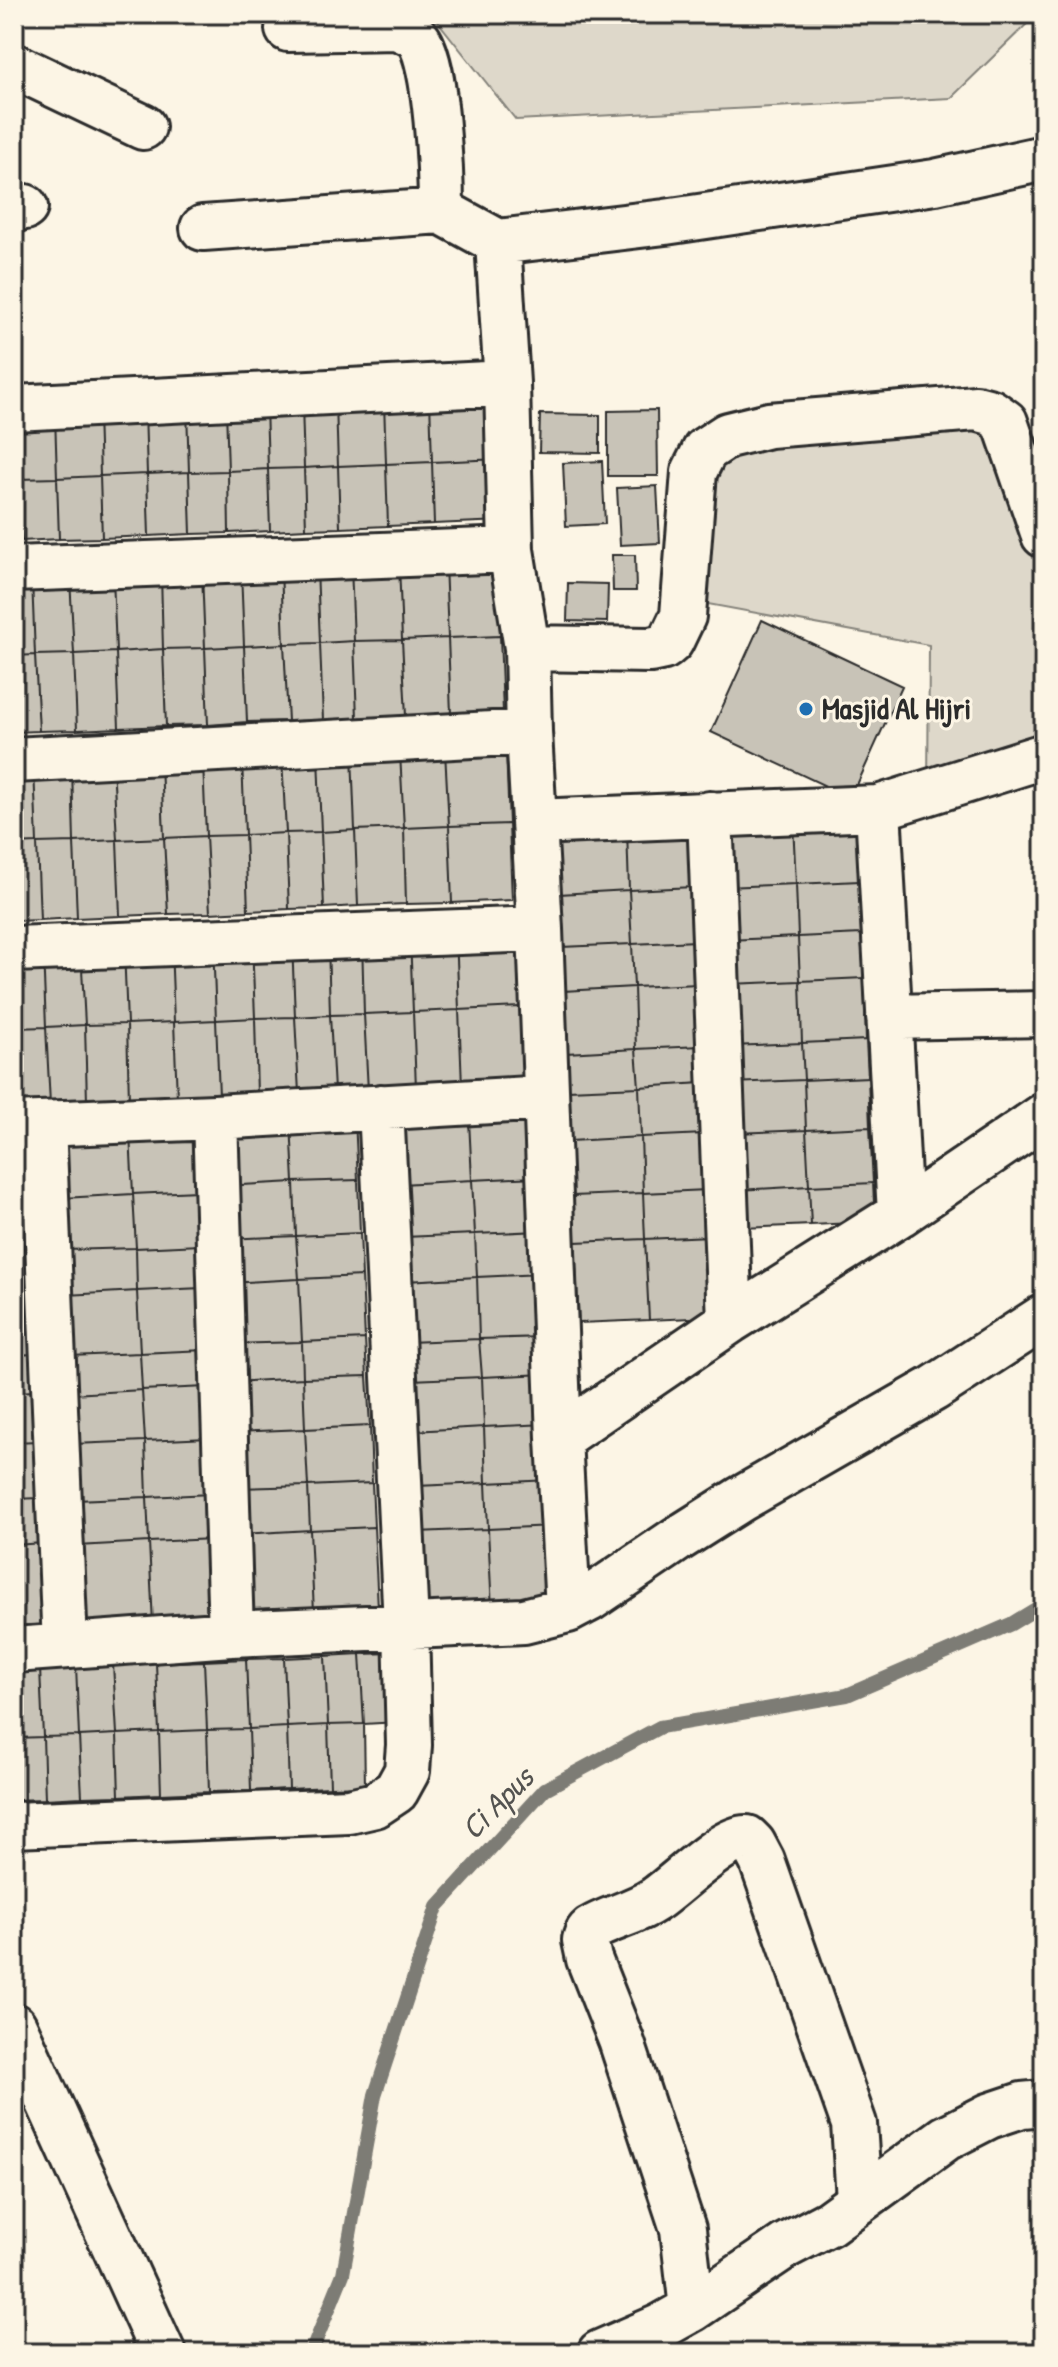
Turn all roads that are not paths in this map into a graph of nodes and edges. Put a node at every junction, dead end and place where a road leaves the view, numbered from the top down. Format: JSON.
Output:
{"nodes":[{"id":1,"x":389,"y":21,"type":"edge"},
{"id":2,"x":288,"y":29,"type":"dead end"},
{"id":3,"x":14,"y":68,"type":"edge"},
{"id":4,"x":143,"y":127,"type":"dead end"},
{"id":5,"x":1044,"y":158,"type":"edge"},
{"id":6,"x":441,"y":211,"type":"junction"},
{"id":7,"x":203,"y":228,"type":"dead end"},
{"id":8,"x":498,"y":242,"type":"junction"},
{"id":9,"x":507,"y":383,"type":"junction"},
{"id":10,"x":14,"y":408,"type":"edge"},
{"id":11,"x":1044,"y":535,"type":"edge"},
{"id":12,"x":511,"y":550,"type":"junction"},
{"id":13,"x":14,"y":569,"type":"edge"},
{"id":14,"x":527,"y":648,"type":"junction"},
{"id":15,"x":529,"y":732,"type":"junction"},
{"id":16,"x":1044,"y":756,"type":"edge"},
{"id":17,"x":14,"y":760,"type":"edge"},
{"id":18,"x":878,"y":808,"type":"junction"},
{"id":19,"x":710,"y":814,"type":"junction"},
{"id":20,"x":534,"y":822,"type":"junction"},
{"id":21,"x":540,"y":929,"type":"junction"},
{"id":22,"x":14,"y":949,"type":"edge"},
{"id":23,"x":1044,"y":1014,"type":"edge"},
{"id":24,"x":889,"y":1017,"type":"junction"},
{"id":25,"x":546,"y":1098,"type":"junction"},
{"id":26,"x":381,"y":1107,"type":"junction"},
{"id":27,"x":1044,"y":1116,"type":"edge"},
{"id":28,"x":215,"y":1117,"type":"junction"},
{"id":29,"x":29,"y":1125,"type":"edge"},
{"id":30,"x":900,"y":1214,"type":"junction"},
{"id":31,"x":1044,"y":1317,"type":"edge"},
{"id":32,"x":730,"y":1321,"type":"junction"},
{"id":33,"x":559,"y":1438,"type":"junction"},
{"id":34,"x":568,"y":1610,"type":"junction"},
{"id":35,"x":406,"y":1625,"type":"junction"},
{"id":36,"x":231,"y":1634,"type":"junction"},
{"id":37,"x":65,"y":1646,"type":"junction"},
{"id":38,"x":14,"y":1650,"type":"edge"},
{"id":39,"x":14,"y":1825,"type":"edge"},
{"id":40,"x":14,"y":2026,"type":"edge"},
{"id":41,"x":1044,"y":2103,"type":"edge"},
{"id":42,"x":859,"y":2199,"type":"junction"},
{"id":43,"x":675,"y":2330,"type":"edge"},
{"id":44,"x":163,"y":2353,"type":"edge"},
{"id":45,"x":600,"y":2353,"type":"edge"}],
"edges":[{"from":1,"to":2,"type":"street"},
{"from":1,"to":6,"type":"street"},
{"from":3,"to":4,"type":"street"},
{"from":5,"to":8,"type":"street"},
{"from":6,"to":7,"type":"street"},
{"from":6,"to":8,"type":"street"},
{"from":8,"to":9,"type":"street"},
{"from":9,"to":10,"type":"street"},
{"from":9,"to":12,"type":"street"},
{"from":11,"to":14,"type":"street"},
{"from":12,"to":13,"type":"street"},
{"from":12,"to":14,"type":"street"},
{"from":14,"to":15,"type":"street"},
{"from":15,"to":17,"type":"street"},
{"from":15,"to":20,"type":"street"},
{"from":16,"to":18,"type":"street"},
{"from":18,"to":19,"type":"street"},
{"from":18,"to":24,"type":"street"},
{"from":19,"to":20,"type":"street"},
{"from":19,"to":32,"type":"street"},
{"from":20,"to":21,"type":"street"},
{"from":21,"to":22,"type":"street"},
{"from":21,"to":25,"type":"street"},
{"from":23,"to":24,"type":"street"},
{"from":24,"to":30,"type":"street"},
{"from":25,"to":26,"type":"street"},
{"from":25,"to":33,"type":"street"},
{"from":26,"to":28,"type":"street"},
{"from":26,"to":35,"type":"street"},
{"from":27,"to":30,"type":"street"},
{"from":28,"to":29,"type":"street"},
{"from":28,"to":36,"type":"street"},
{"from":29,"to":37,"type":"street"},
{"from":30,"to":32,"type":"street"},
{"from":31,"to":34,"type":"street"},
{"from":32,"to":33,"type":"street"},
{"from":33,"to":34,"type":"street"},
{"from":34,"to":35,"type":"street"},
{"from":35,"to":36,"type":"street"},
{"from":35,"to":39,"type":"street"},
{"from":36,"to":37,"type":"street"},
{"from":37,"to":38,"type":"street"},
{"from":40,"to":44,"type":"street"},
{"from":41,"to":42,"type":"street"},
{"from":42,"to":43,"type":"street"},
{"from":42,"to":43,"type":"street"},
{"from":43,"to":45,"type":"street"}]}
